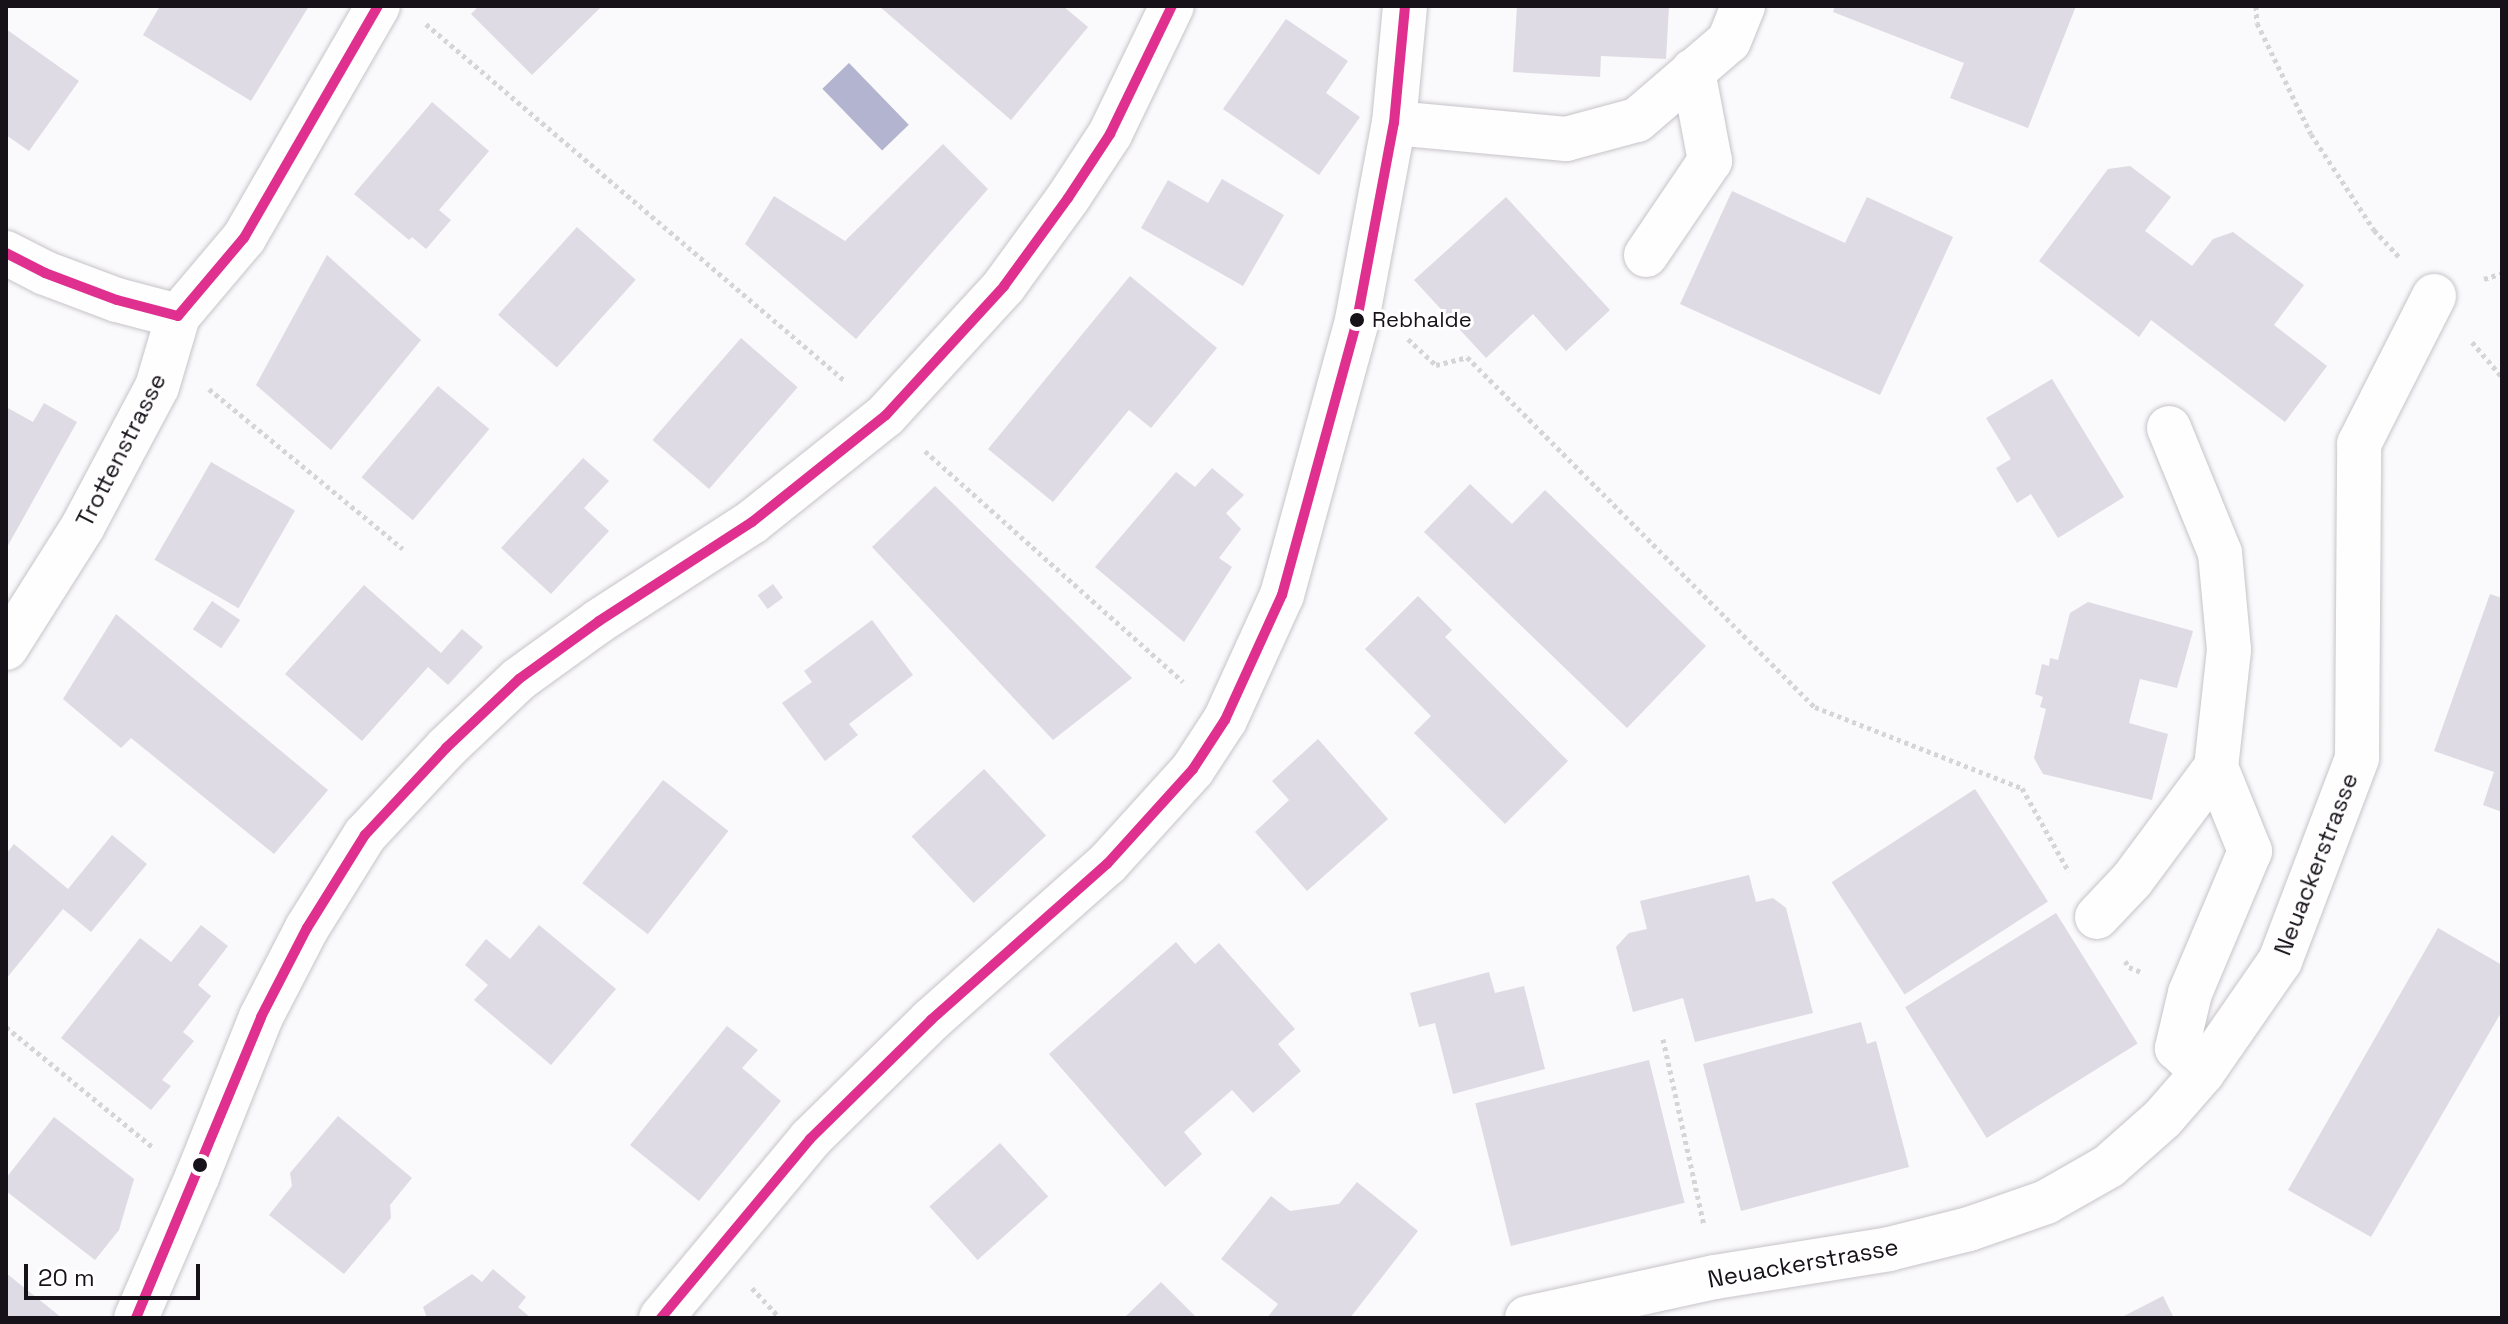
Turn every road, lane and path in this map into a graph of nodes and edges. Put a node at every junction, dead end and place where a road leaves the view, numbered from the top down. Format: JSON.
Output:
{"nodes":[{"id":1,"x":378,"y":6,"type":"edge"},
{"id":2,"x":1172,"y":6,"type":"edge"},
{"id":3,"x":1405,"y":6,"type":"edge"},
{"id":4,"x":1743,"y":6,"type":"edge"},
{"id":5,"x":2256,"y":6,"type":"edge"},
{"id":6,"x":422,"y":21,"type":"dead end"},
{"id":7,"x":1693,"y":71,"type":"junction"},
{"id":8,"x":1394,"y":123,"type":"junction"},
{"id":9,"x":6,"y":253,"type":"edge"},
{"id":10,"x":1646,"y":255,"type":"dead end"},
{"id":11,"x":2434,"y":296,"type":"junction"},
{"id":12,"x":178,"y":316,"type":"junction"},
{"id":13,"x":1401,"y":333,"type":"dead end"},
{"id":14,"x":2502,"y":377,"type":"edge"},
{"id":15,"x":202,"y":383,"type":"dead end"},
{"id":16,"x":849,"y":384,"type":"dead end"},
{"id":17,"x":2169,"y":428,"type":"dead end"},
{"id":18,"x":924,"y":450,"type":"dead end"},
{"id":19,"x":403,"y":549,"type":"dead end"},
{"id":20,"x":6,"y":648,"type":"edge"},
{"id":21,"x":1225,"y":720,"type":"junction"},
{"id":22,"x":2216,"y":767,"type":"junction"},
{"id":23,"x":2070,"y":874,"type":"dead end"},
{"id":24,"x":2097,"y":917,"type":"dead end"},
{"id":25,"x":2121,"y":954,"type":"dead end"},
{"id":26,"x":2158,"y":980,"type":"dead end"},
{"id":27,"x":6,"y":1027,"type":"edge"},
{"id":28,"x":1663,"y":1039,"type":"dead end"},
{"id":29,"x":2203,"y":1072,"type":"junction"},
{"id":30,"x":164,"y":1157,"type":"dead end"},
{"id":31,"x":1705,"y":1229,"type":"dead end"},
{"id":32,"x":762,"y":1297,"type":"dead end"},
{"id":33,"x":136,"y":1318,"type":"edge"},
{"id":34,"x":661,"y":1318,"type":"edge"},
{"id":35,"x":780,"y":1318,"type":"edge"},
{"id":36,"x":1527,"y":1318,"type":"edge"}],
"edges":[{"from":1,"to":12,"type":"street","name":"Trottenstrasse"},
{"from":2,"to":33,"type":"street"},
{"from":3,"to":8,"type":"street"},
{"from":4,"to":7,"type":"street"},
{"from":5,"to":11,"type":"path"},
{"from":6,"to":16,"type":"path"},
{"from":7,"to":8,"type":"street"},
{"from":7,"to":10,"type":"street"},
{"from":8,"to":21,"type":"street"},
{"from":9,"to":12,"type":"street"},
{"from":11,"to":14,"type":"path"},
{"from":11,"to":29,"type":"street","name":"Neuackerstrasse"},
{"from":12,"to":20,"type":"street","name":"Trottenstrasse"},
{"from":13,"to":23,"type":"path"},
{"from":15,"to":19,"type":"path"},
{"from":17,"to":22,"type":"street"},
{"from":18,"to":21,"type":"path"},
{"from":21,"to":34,"type":"street"},
{"from":22,"to":24,"type":"street"},
{"from":22,"to":29,"type":"street"},
{"from":25,"to":26,"type":"path"},
{"from":27,"to":30,"type":"path"},
{"from":28,"to":31,"type":"path"},
{"from":29,"to":36,"type":"street","name":"Neuackerstrasse"},
{"from":32,"to":35,"type":"path"}]}
